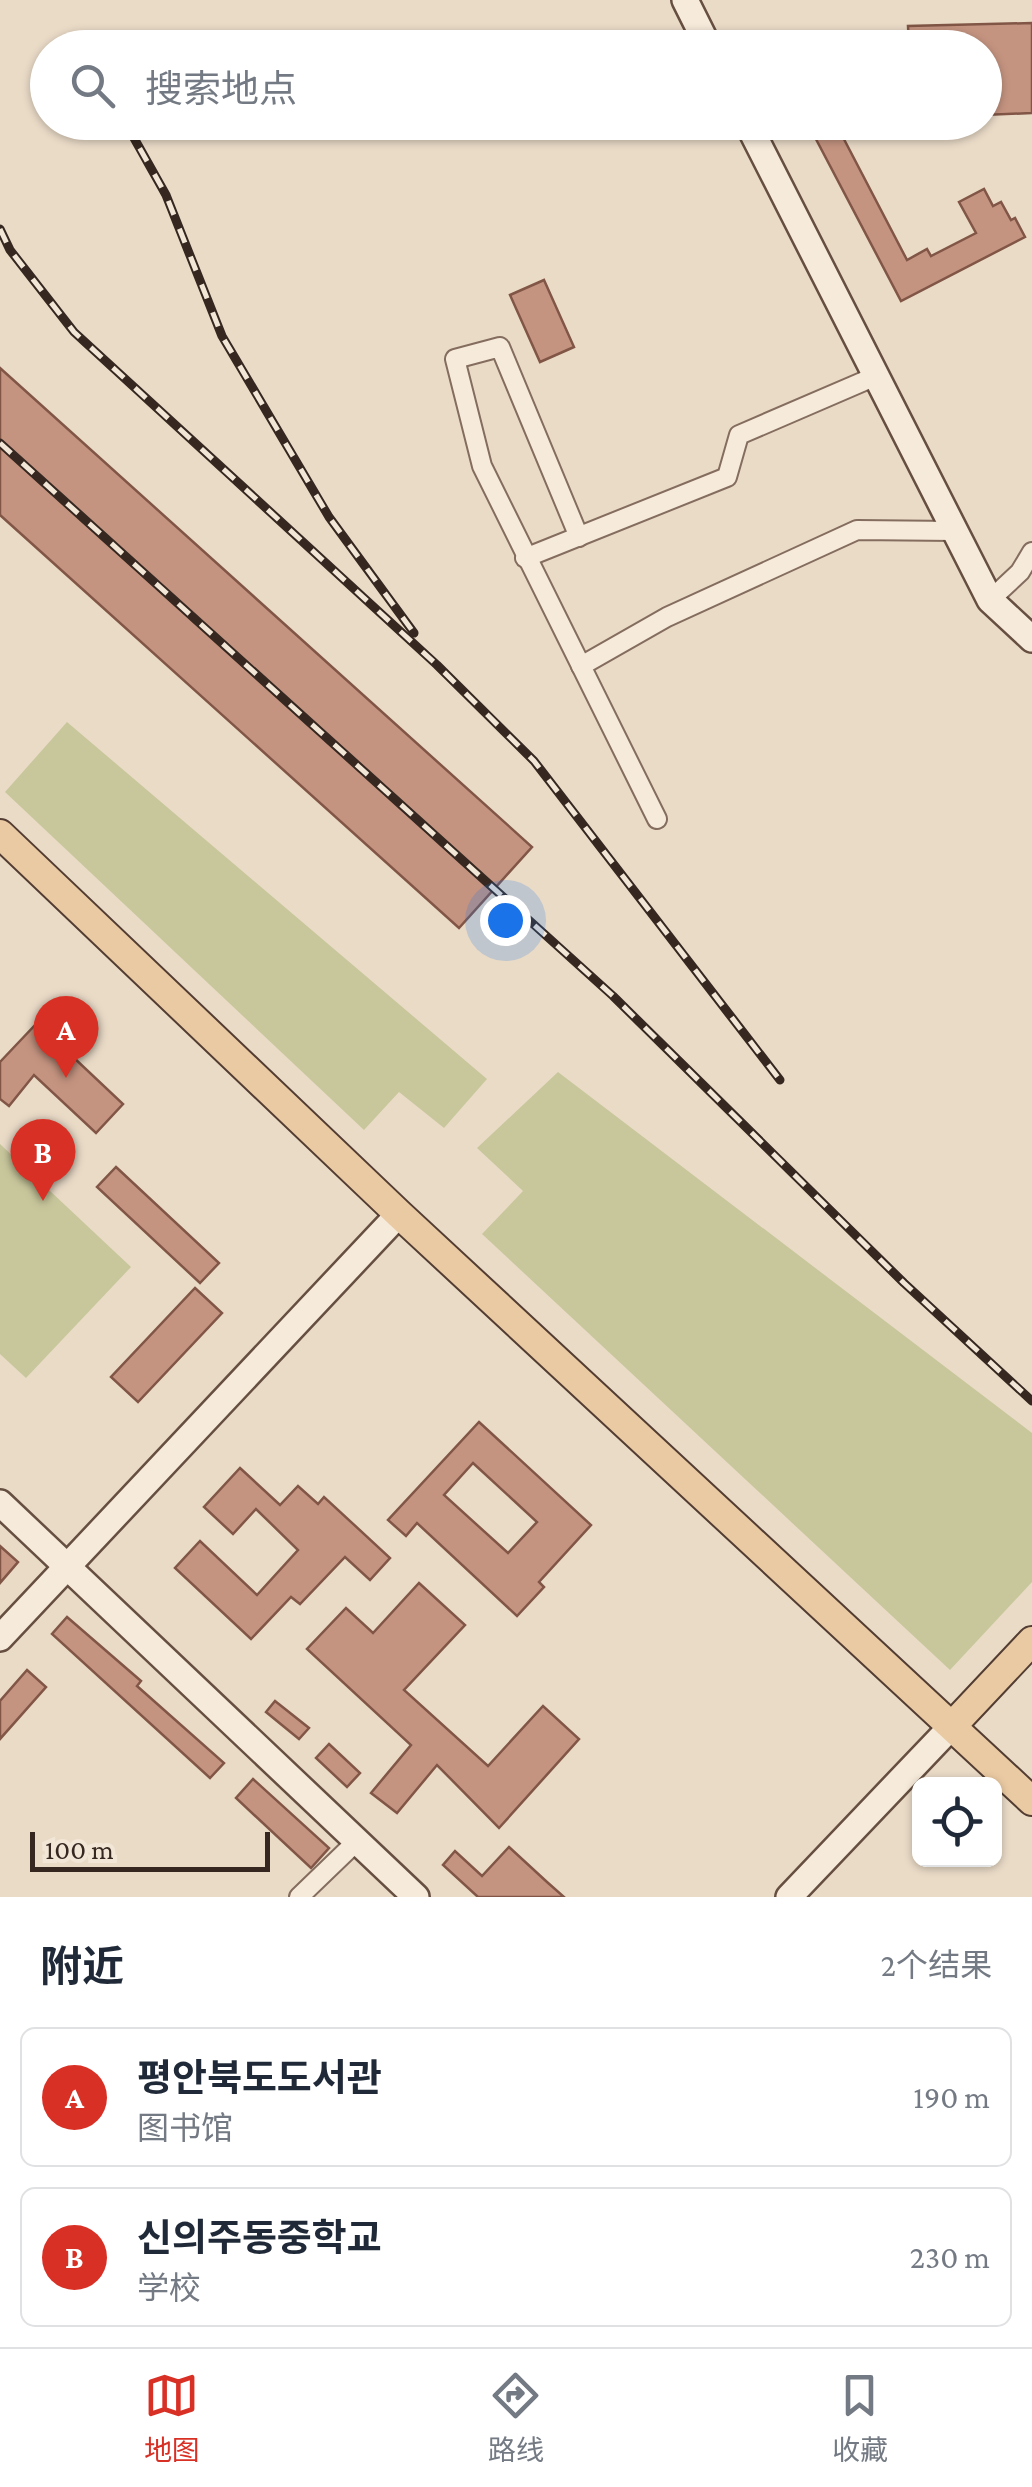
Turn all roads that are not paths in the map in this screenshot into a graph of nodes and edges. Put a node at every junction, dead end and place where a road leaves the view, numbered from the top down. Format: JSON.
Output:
{"nodes":[{"id":1,"x":685,"y":0,"type":"edge"},
{"id":2,"x":700,"y":30,"type":"edge"},
{"id":3,"x":756,"y":140,"type":"edge"},
{"id":4,"x":876,"y":376,"type":"junction"},
{"id":5,"x":954,"y":531,"type":"junction"},
{"id":6,"x":579,"y":536,"type":"junction"},
{"id":7,"x":1032,"y":552,"type":"edge"},
{"id":8,"x":525,"y":558,"type":"junction"},
{"id":9,"x":990,"y":600,"type":"junction"},
{"id":10,"x":1032,"y":639,"type":"edge"},
{"id":11,"x":582,"y":666,"type":"junction"},
{"id":12,"x":657,"y":819,"type":"dead end"},
{"id":13,"x":0,"y":834,"type":"edge"},
{"id":14,"x":399,"y":1214,"type":"junction"},
{"id":15,"x":0,"y":1503,"type":"edge"},
{"id":16,"x":68,"y":1566,"type":"junction"},
{"id":17,"x":0,"y":1638,"type":"edge"},
{"id":18,"x":1032,"y":1640,"type":"edge"},
{"id":19,"x":952,"y":1726,"type":"junction"},
{"id":20,"x":1032,"y":1801,"type":"edge"},
{"id":21,"x":355,"y":1843,"type":"junction"},
{"id":22,"x":299,"y":1897,"type":"edge"},
{"id":23,"x":416,"y":1897,"type":"edge"},
{"id":24,"x":789,"y":1897,"type":"edge"}],
"edges":[{"from":1,"to":2,"type":"main road"},
{"from":3,"to":4,"type":"main road"},
{"from":4,"to":5,"type":"main road"},
{"from":4,"to":6,"type":"street"},
{"from":5,"to":9,"type":"main road"},
{"from":5,"to":11,"type":"street"},
{"from":6,"to":8,"type":"street"},
{"from":6,"to":8,"type":"street"},
{"from":7,"to":9,"type":"street"},
{"from":8,"to":11,"type":"street"},
{"from":9,"to":10,"type":"main road"},
{"from":11,"to":12,"type":"street"},
{"from":13,"to":14,"type":"main road"},
{"from":14,"to":16,"type":"main road"},
{"from":14,"to":19,"type":"main road"},
{"from":15,"to":16,"type":"main road"},
{"from":16,"to":17,"type":"main road"},
{"from":16,"to":21,"type":"main road"},
{"from":18,"to":19,"type":"main road"},
{"from":19,"to":20,"type":"main road"},
{"from":19,"to":24,"type":"main road"},
{"from":21,"to":22,"type":"street"},
{"from":21,"to":23,"type":"main road"}]}
